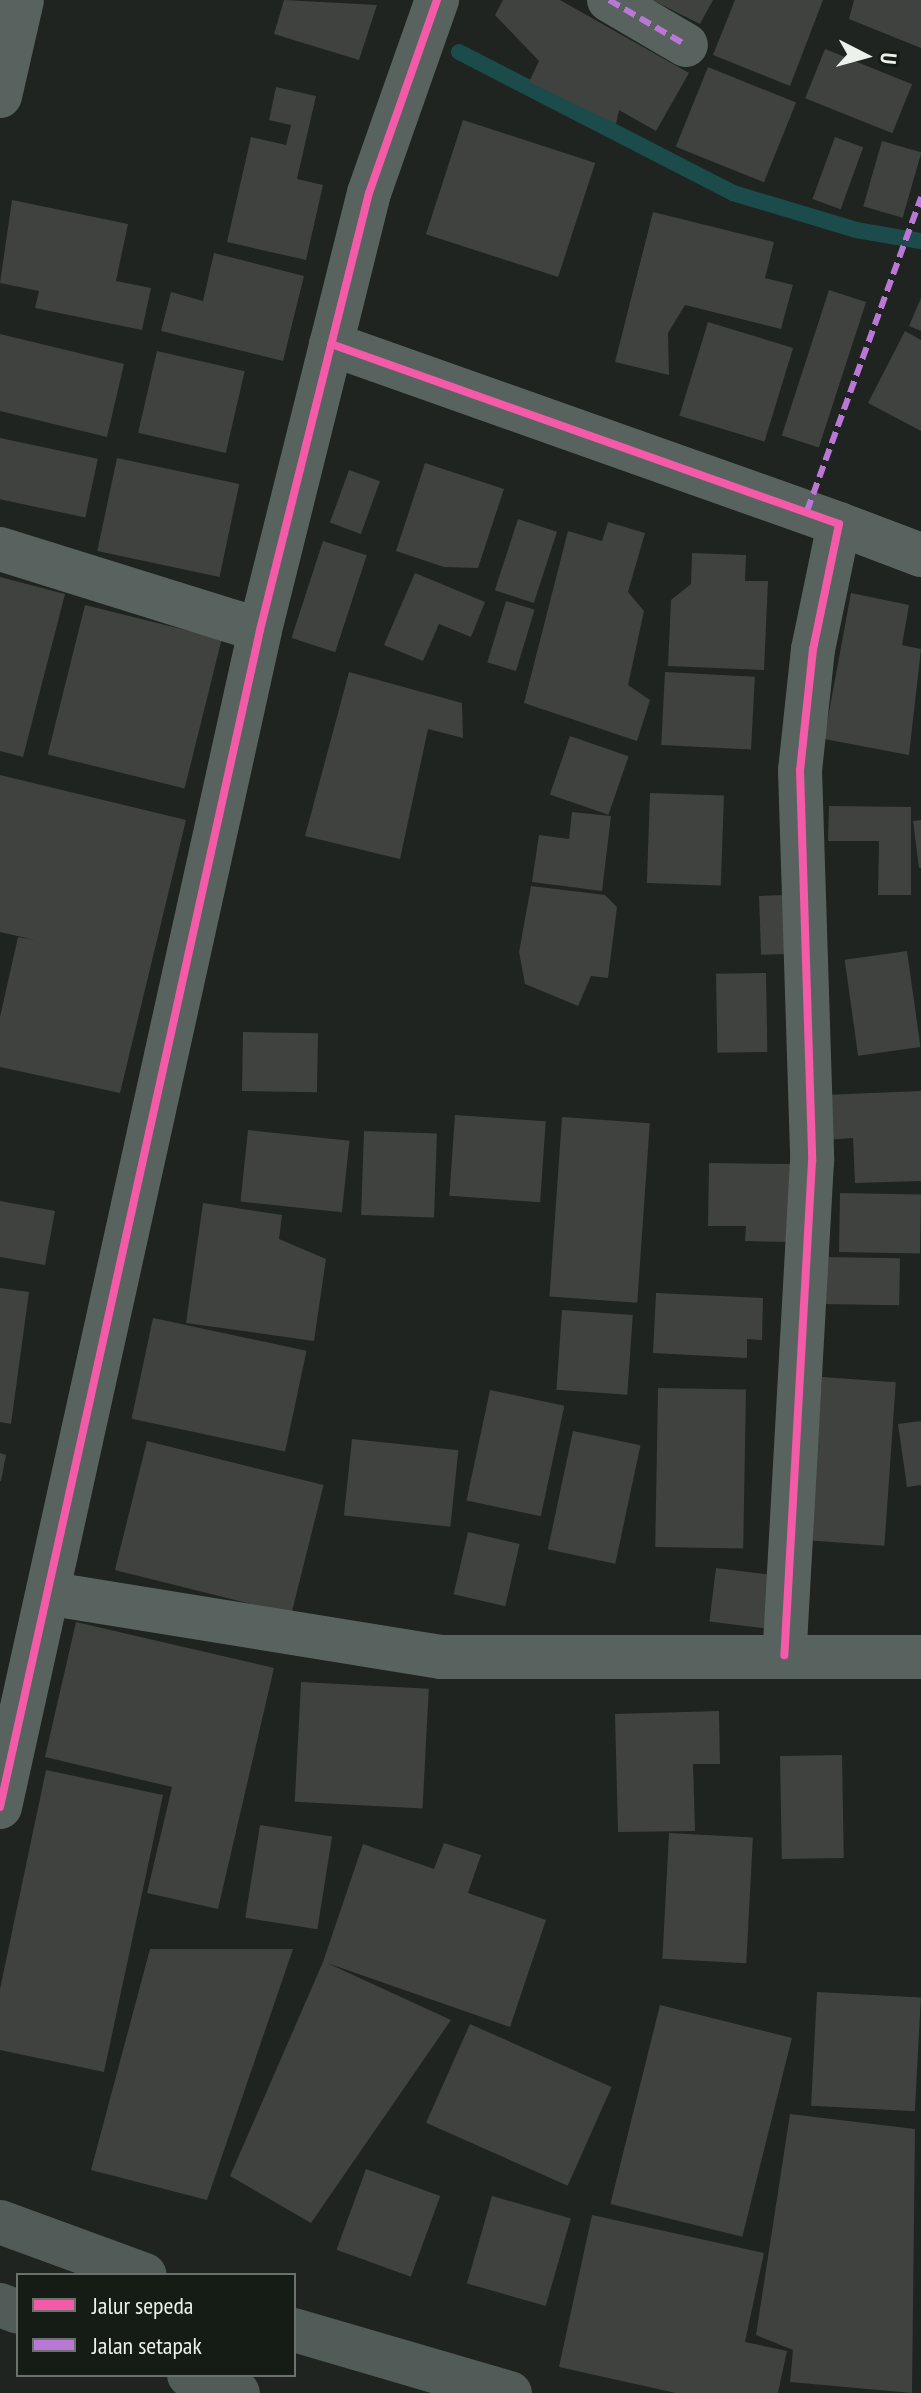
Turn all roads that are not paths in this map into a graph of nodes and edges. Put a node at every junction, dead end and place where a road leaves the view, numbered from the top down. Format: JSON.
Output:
{"nodes":[{"id":1,"x":22,"y":0,"type":"edge"},
{"id":2,"x":437,"y":0,"type":"edge"},
{"id":3,"x":609,"y":0,"type":"edge"},
{"id":4,"x":686,"y":45,"type":"dead end"},
{"id":5,"x":0,"y":96,"type":"edge"},
{"id":6,"x":331,"y":344,"type":"junction"},
{"id":7,"x":839,"y":524,"type":"junction"},
{"id":8,"x":0,"y":549,"type":"edge"},
{"id":9,"x":921,"y":555,"type":"edge"},
{"id":10,"x":260,"y":630,"type":"junction"},
{"id":11,"x":52,"y":1594,"type":"junction"},
{"id":12,"x":784,"y":1655,"type":"junction"},
{"id":13,"x":921,"y":1657,"type":"edge"},
{"id":14,"x":0,"y":1807,"type":"edge"},
{"id":15,"x":0,"y":2222,"type":"edge"},
{"id":16,"x":140,"y":2273,"type":"edge"},
{"id":17,"x":296,"y":2331,"type":"edge"},
{"id":18,"x":194,"y":2377,"type":"edge"},
{"id":19,"x":238,"y":2393,"type":"edge"},
{"id":20,"x":510,"y":2393,"type":"edge"}],
"edges":[{"from":1,"to":5,"type":"street"},
{"from":2,"to":6,"type":"street"},
{"from":3,"to":4,"type":"street"},
{"from":6,"to":7,"type":"street"},
{"from":6,"to":10,"type":"street"},
{"from":7,"to":9,"type":"street"},
{"from":7,"to":12,"type":"street"},
{"from":8,"to":10,"type":"street"},
{"from":10,"to":11,"type":"street"},
{"from":11,"to":12,"type":"street"},
{"from":11,"to":14,"type":"street"},
{"from":12,"to":13,"type":"street"},
{"from":15,"to":16,"type":"main road"},
{"from":17,"to":20,"type":"main road"},
{"from":18,"to":19,"type":"main road"}]}
